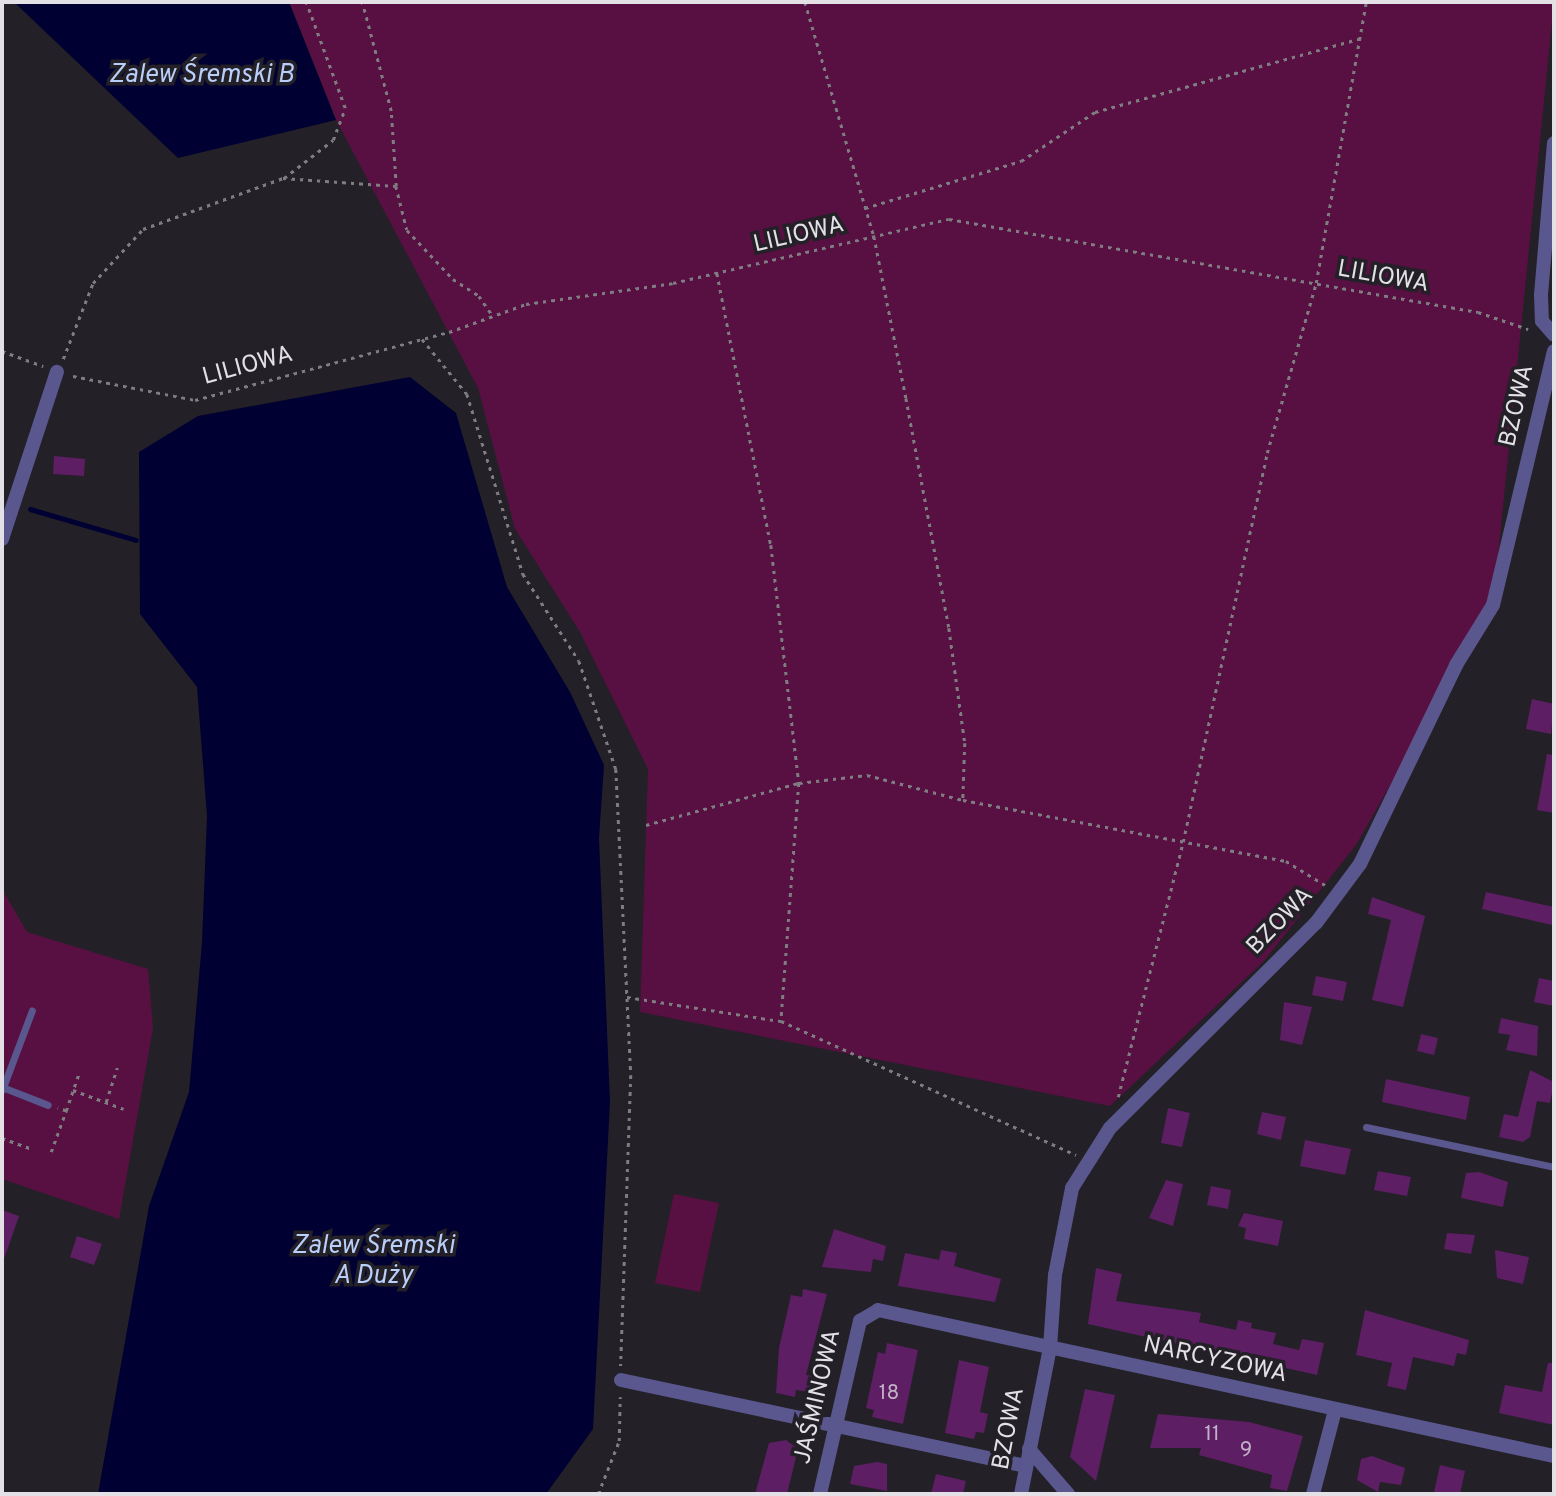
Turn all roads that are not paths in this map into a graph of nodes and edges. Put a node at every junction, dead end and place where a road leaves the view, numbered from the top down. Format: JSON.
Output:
{"nodes":[{"id":1,"x":1554,"y":143,"type":"edge"},
{"id":2,"x":1548,"y":334,"type":"edge"},
{"id":3,"x":1554,"y":351,"type":"edge"},
{"id":4,"x":57,"y":372,"type":"road end"},
{"id":5,"x":3,"y":535,"type":"edge"},
{"id":6,"x":32,"y":1010,"type":"dead end"},
{"id":7,"x":2,"y":1088,"type":"edge"},
{"id":8,"x":48,"y":1105,"type":"road end"},
{"id":9,"x":1366,"y":1127,"type":"dead end"},
{"id":10,"x":1554,"y":1167,"type":"edge"},
{"id":11,"x":867,"y":1312,"type":"joint"},
{"id":12,"x":1050,"y":1348,"type":"junction"},
{"id":13,"x":621,"y":1380,"type":"road end"},
{"id":14,"x":1335,"y":1410,"type":"junction"},
{"id":15,"x":834,"y":1426,"type":"junction"},
{"id":16,"x":1029,"y":1449,"type":"junction"},
{"id":17,"x":1554,"y":1457,"type":"edge"},
{"id":18,"x":1026,"y":1466,"type":"junction"},
{"id":19,"x":820,"y":1494,"type":"edge"},
{"id":20,"x":1021,"y":1494,"type":"edge"},
{"id":21,"x":1068,"y":1494,"type":"edge"},
{"id":22,"x":1313,"y":1494,"type":"edge"}],
"edges":[{"from":1,"to":2,"type":"street","name":"BZOWA"},
{"from":3,"to":12,"type":"street","name":"BZOWA"},
{"from":4,"to":5,"type":"street"},
{"from":6,"to":7,"type":"lane"},
{"from":7,"to":8,"type":"lane"},
{"from":9,"to":10,"type":"lane"},
{"from":11,"to":12,"type":"street","name":"NARCYZOWA"},
{"from":11,"to":15,"type":"street","name":"JAŚMINOWA"},
{"from":12,"to":14,"type":"street","name":"NARCYZOWA"},
{"from":12,"to":16,"type":"street","name":"BZOWA"},
{"from":13,"to":15,"type":"street"},
{"from":14,"to":17,"type":"street","name":"NARCYZOWA"},
{"from":14,"to":22,"type":"street"},
{"from":15,"to":18,"type":"street"},
{"from":15,"to":19,"type":"street","name":"JAŚMINOWA"},
{"from":16,"to":18,"type":"street","name":"BZOWA"},
{"from":16,"to":21,"type":"street"},
{"from":18,"to":20,"type":"street","name":"BZOWA"}]}
